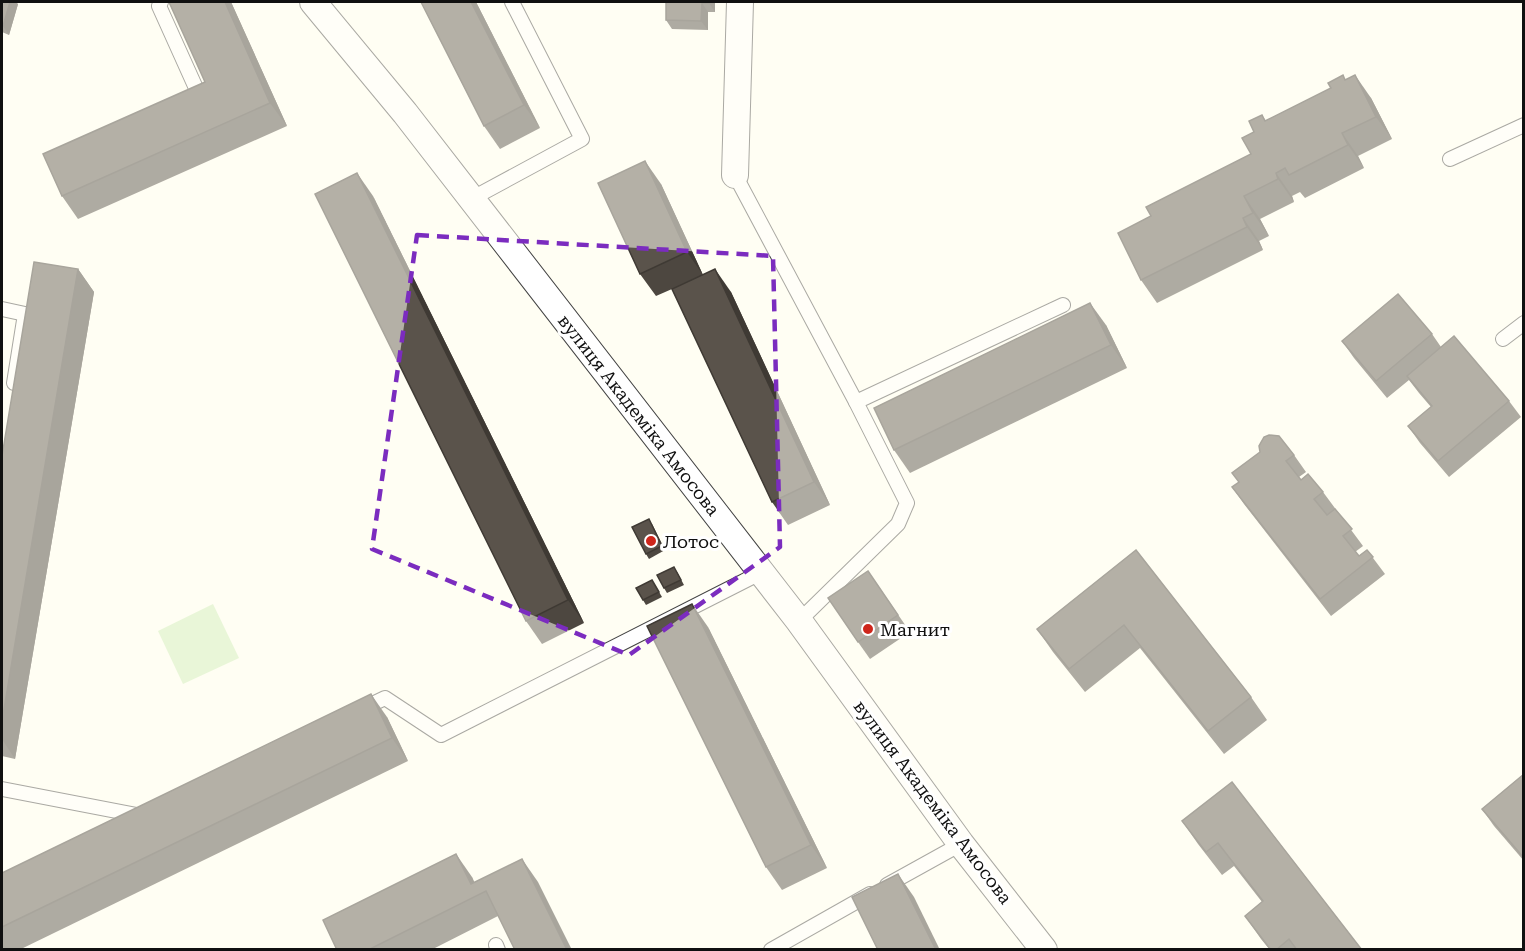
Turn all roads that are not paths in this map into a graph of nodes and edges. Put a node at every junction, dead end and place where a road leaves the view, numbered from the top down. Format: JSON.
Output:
{"nodes":[{"id":1,"x":161,"y":2,"type":"edge"},
{"id":2,"x":313,"y":2,"type":"edge"},
{"id":3,"x":512,"y":2,"type":"edge"},
{"id":4,"x":740,"y":2,"type":"edge"},
{"id":5,"x":200,"y":97,"type":"edge"},
{"id":6,"x":1524,"y":125,"type":"edge"},
{"id":7,"x":1450,"y":159,"type":"dead end"},
{"id":8,"x":735,"y":175,"type":"joint"},
{"id":9,"x":471,"y":199,"type":"junction"},
{"id":10,"x":1064,"y":305,"type":"dead end"},
{"id":11,"x":2,"y":309,"type":"edge"},
{"id":12,"x":1524,"y":323,"type":"edge"},
{"id":13,"x":1503,"y":339,"type":"dead end"},
{"id":14,"x":12,"y":393,"type":"edge"},
{"id":15,"x":856,"y":402,"type":"junction"},
{"id":16,"x":760,"y":573,"type":"junction"},
{"id":17,"x":799,"y":621,"type":"junction"},
{"id":18,"x":354,"y":713,"type":"edge"},
{"id":19,"x":2,"y":789,"type":"edge"},
{"id":20,"x":124,"y":826,"type":"edge"},
{"id":21,"x":961,"y":844,"type":"junction"},
{"id":22,"x":771,"y":950,"type":"edge"},
{"id":23,"x":1044,"y":950,"type":"edge"}],
"edges":[{"from":1,"to":5,"type":"lane"},
{"from":2,"to":9,"type":"street","name":"вулиця Академіка Амосова"},
{"from":3,"to":9,"type":"lane"},
{"from":4,"to":8,"type":"street"},
{"from":6,"to":7,"type":"lane"},
{"from":8,"to":15,"type":"lane"},
{"from":9,"to":16,"type":"street","name":"вулиця Академіка Амосова"},
{"from":10,"to":15,"type":"lane"},
{"from":11,"to":14,"type":"lane"},
{"from":12,"to":13,"type":"lane"},
{"from":15,"to":17,"type":"lane"},
{"from":16,"to":17,"type":"street","name":"вулиця Академіка Амосова"},
{"from":16,"to":18,"type":"lane"},
{"from":17,"to":21,"type":"street","name":"вулиця Академіка Амосова"},
{"from":19,"to":20,"type":"lane"},
{"from":21,"to":22,"type":"lane"},
{"from":21,"to":23,"type":"street","name":"вулиця Академіка Амосова"}]}
